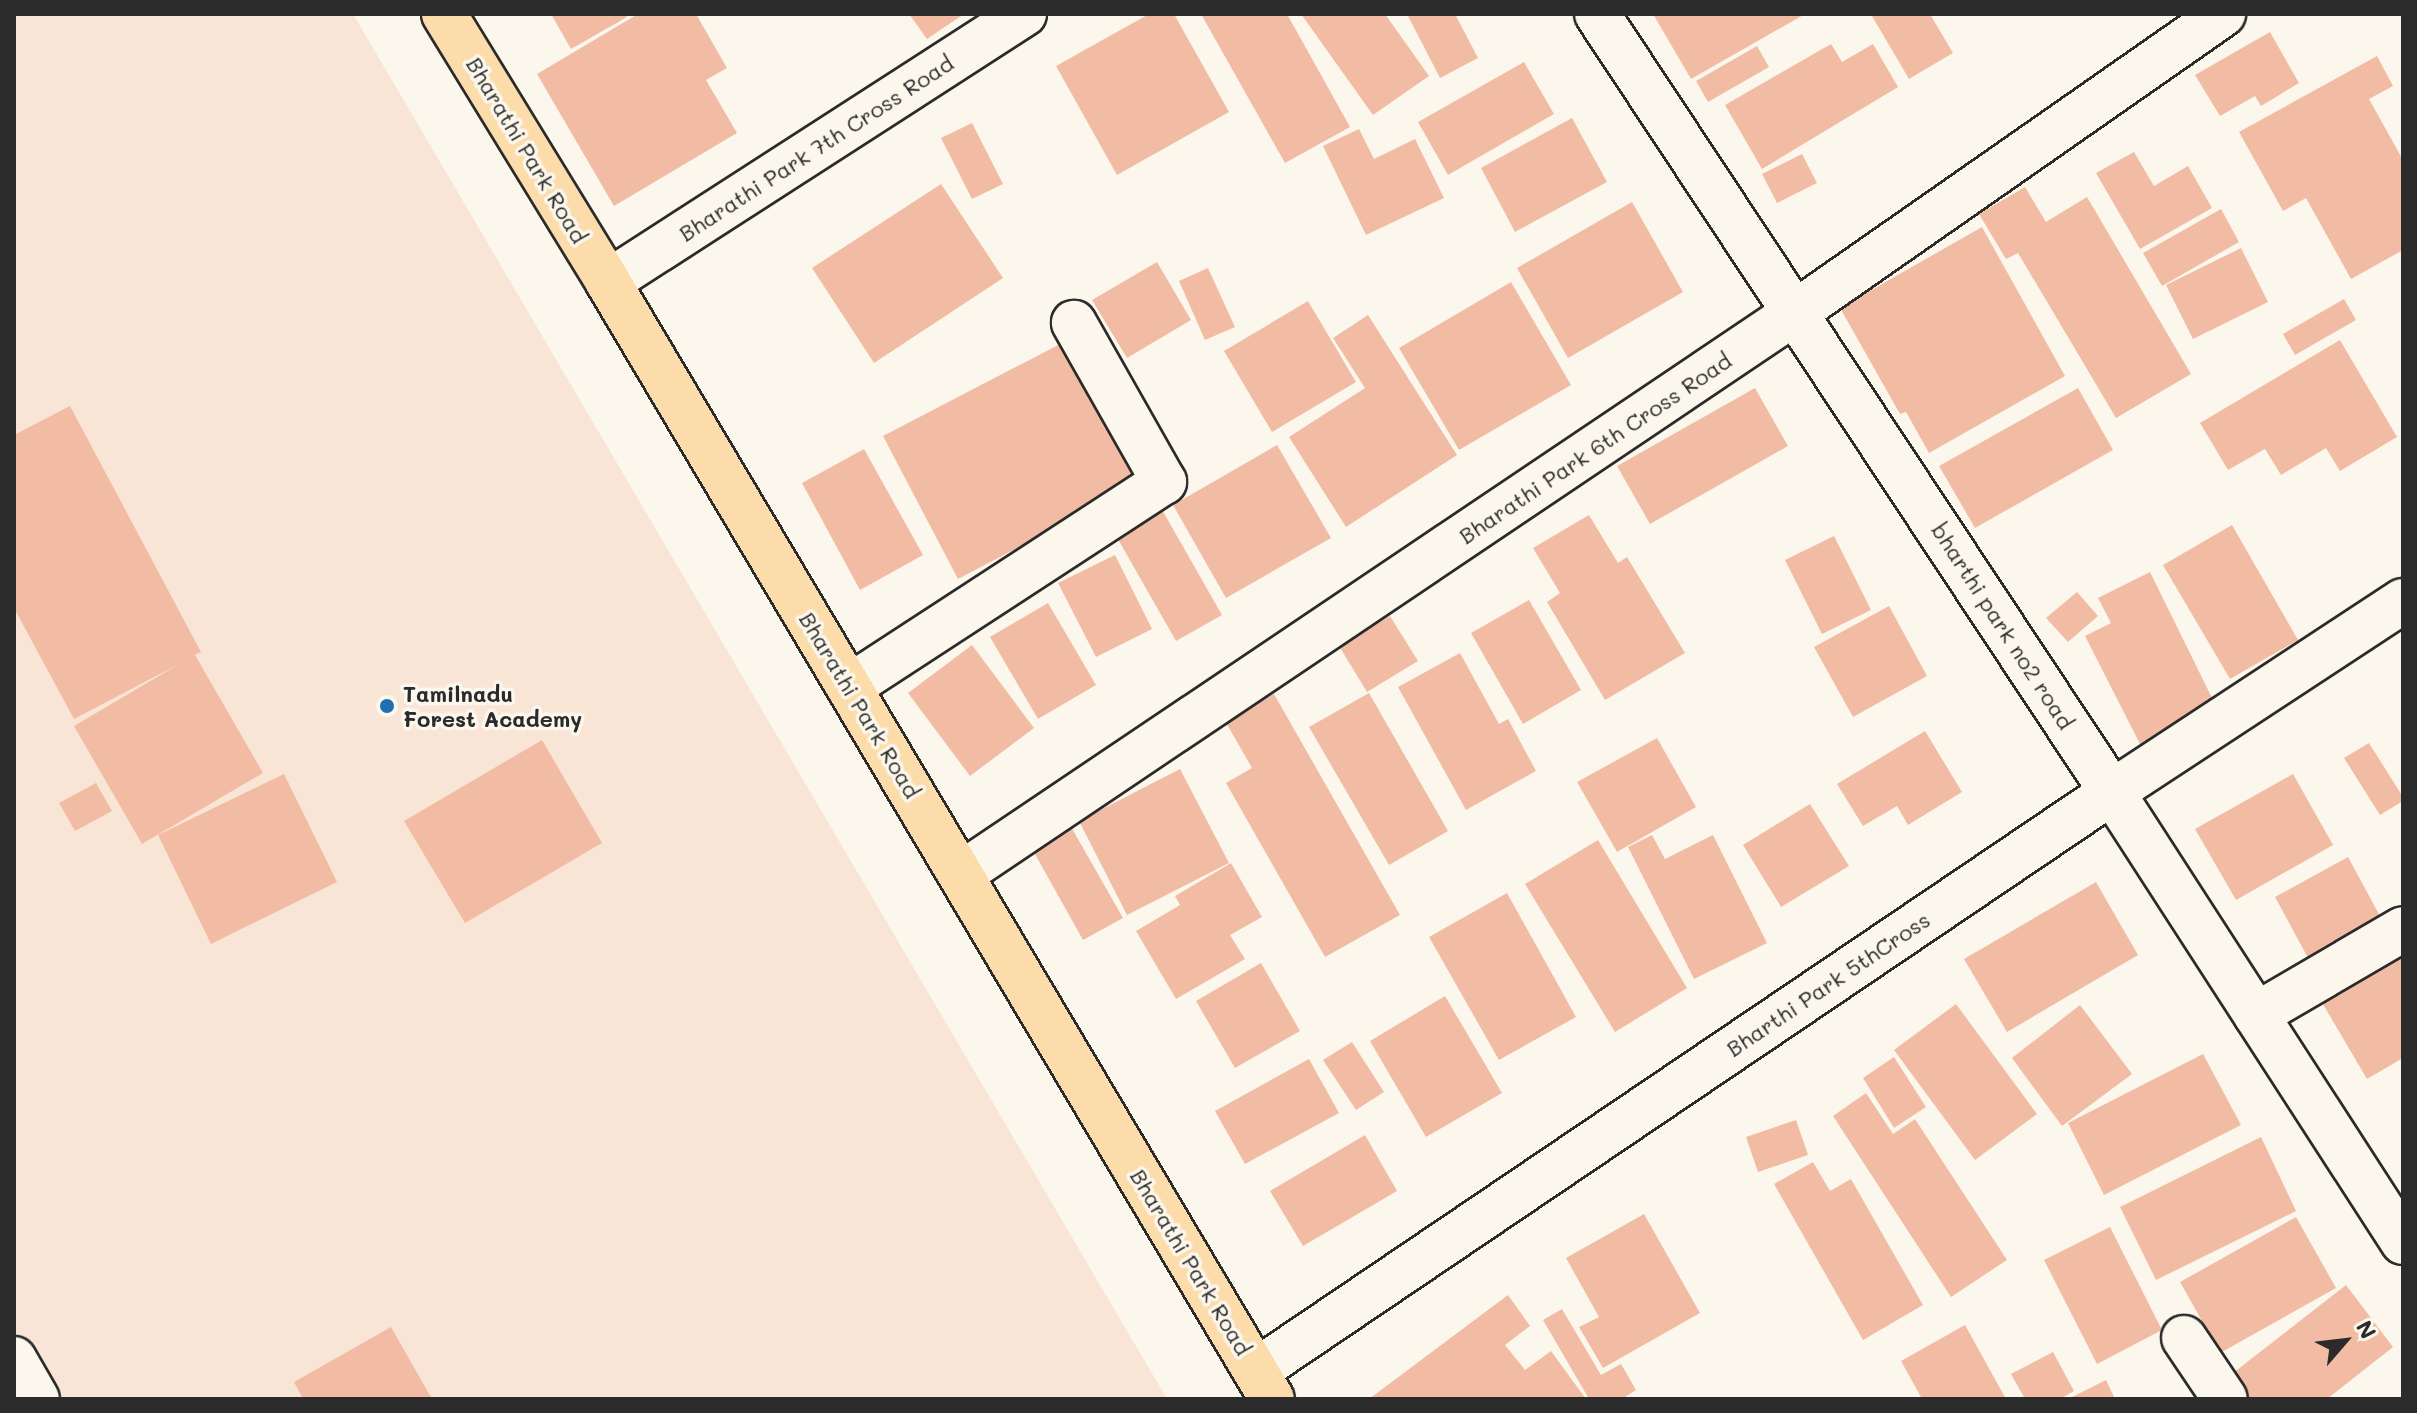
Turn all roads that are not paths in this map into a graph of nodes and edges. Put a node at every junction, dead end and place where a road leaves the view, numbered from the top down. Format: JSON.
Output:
{"nodes":[{"id":1,"x":444,"y":14,"type":"edge"},
{"id":2,"x":1024,"y":14,"type":"edge"},
{"id":3,"x":1597,"y":14,"type":"edge"},
{"id":4,"x":2223,"y":14,"type":"edge"},
{"id":5,"x":608,"y":282,"type":"junction"},
{"id":6,"x":1796,"y":312,"type":"junction"},
{"id":7,"x":1074,"y":323,"type":"dead end"},
{"id":8,"x":2403,"y":601,"type":"edge"},
{"id":9,"x":849,"y":687,"type":"junction"},
{"id":10,"x":2112,"y":792,"type":"junction"},
{"id":11,"x":961,"y":874,"type":"junction"},
{"id":12,"x":2403,"y":929,"type":"edge"},
{"id":13,"x":2256,"y":1015,"type":"junction"},
{"id":14,"x":2403,"y":1242,"type":"edge"},
{"id":15,"x":2184,"y":1338,"type":"dead end"},
{"id":16,"x":14,"y":1359,"type":"edge"},
{"id":17,"x":1264,"y":1385,"type":"edge"},
{"id":18,"x":37,"y":1399,"type":"edge"},
{"id":19,"x":2225,"y":1399,"type":"edge"}],
"edges":[{"from":1,"to":5,"type":"main road","name":"Bharathi Park Road"},
{"from":2,"to":5,"type":"street","name":"Bharathi Park 7th Cross Road"},
{"from":3,"to":6,"type":"street","name":"bharthi park no2 road"},
{"from":4,"to":6,"type":"street","name":"Bharathi Park 6th Cross Road"},
{"from":5,"to":9,"type":"main road","name":"Bharathi Park Road"},
{"from":6,"to":10,"type":"street","name":"bharthi park no2 road"},
{"from":6,"to":11,"type":"street","name":"Bharathi Park 6th Cross Road"},
{"from":7,"to":9,"type":"street"},
{"from":8,"to":10,"type":"street","name":"Bharthi Park 5thCross"},
{"from":9,"to":11,"type":"main road","name":"Bharathi Park Road"},
{"from":10,"to":13,"type":"street","name":"bharthi park no2 road"},
{"from":10,"to":17,"type":"street","name":"Bharthi Park 5thCross"},
{"from":11,"to":17,"type":"main road","name":"Bharathi Park Road"},
{"from":12,"to":13,"type":"street"},
{"from":13,"to":14,"type":"street","name":"bharthi park no2 road"},
{"from":15,"to":19,"type":"street"},
{"from":16,"to":18,"type":"street"}]}
